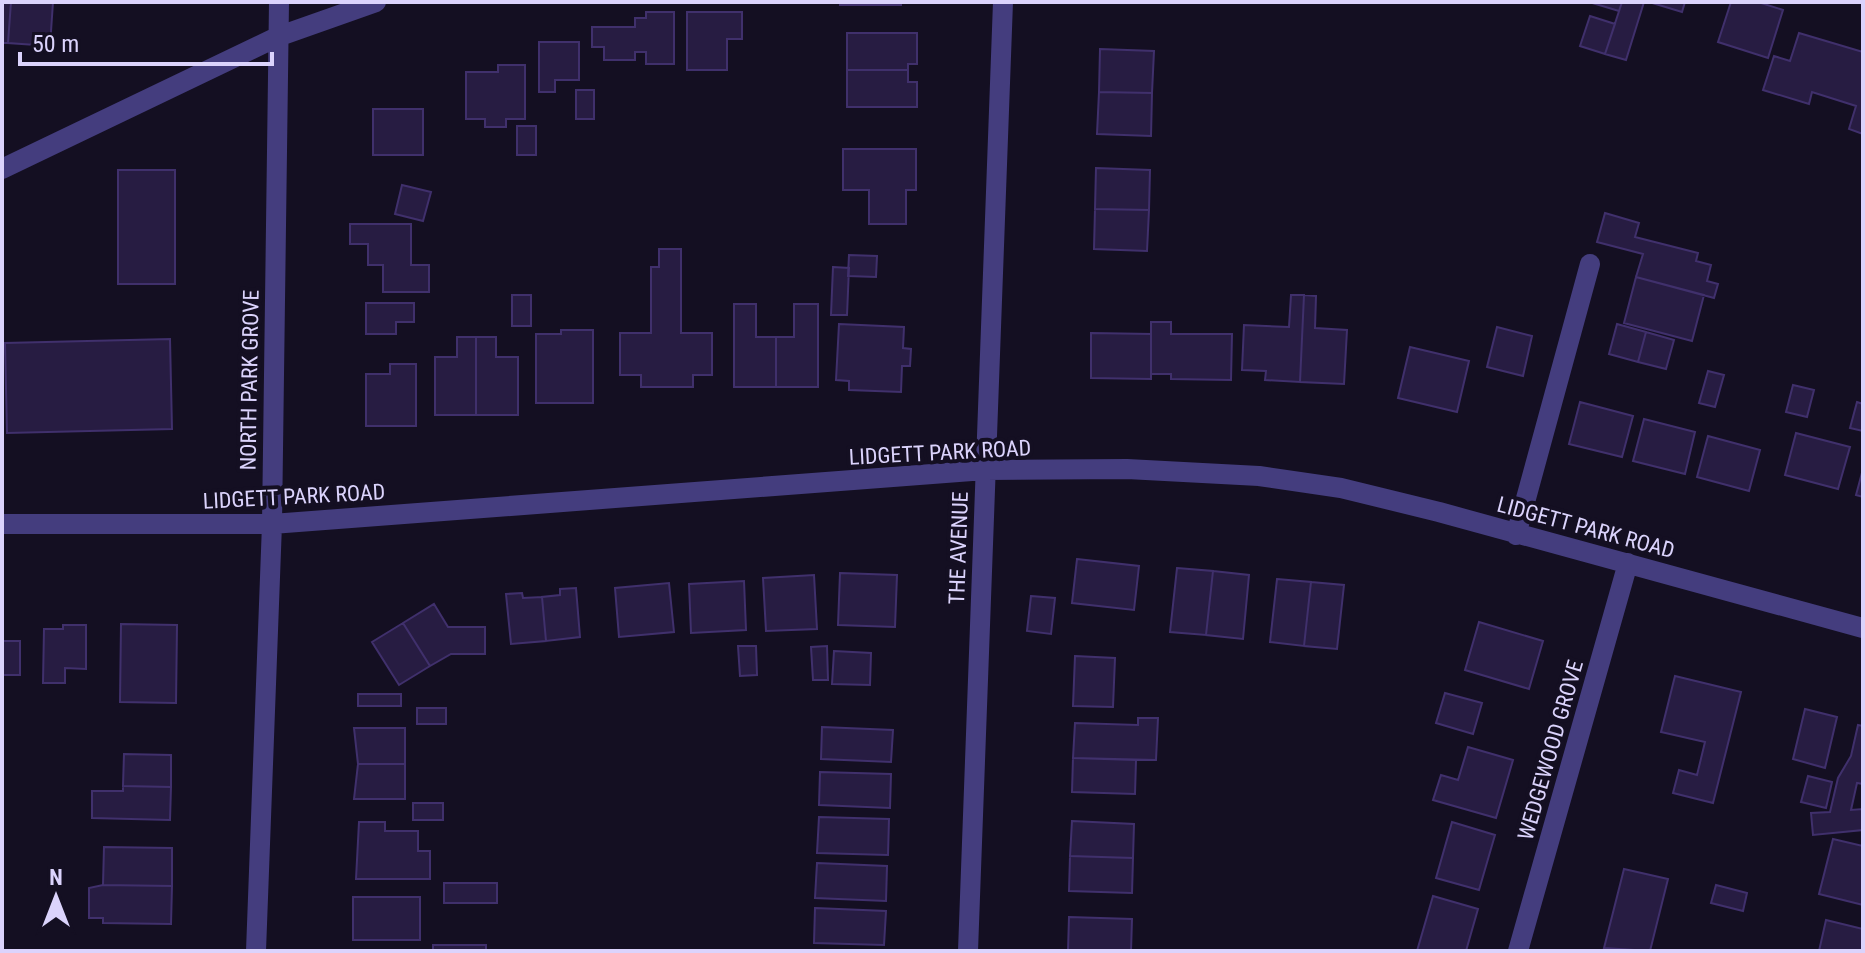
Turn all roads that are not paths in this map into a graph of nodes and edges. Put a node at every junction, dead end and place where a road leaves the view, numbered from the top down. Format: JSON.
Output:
{"nodes":[{"id":1,"x":279,"y":2,"type":"edge"},
{"id":2,"x":376,"y":2,"type":"edge"},
{"id":3,"x":1003,"y":2,"type":"edge"},
{"id":4,"x":277,"y":37,"type":"junction"},
{"id":5,"x":2,"y":169,"type":"edge"},
{"id":6,"x":1590,"y":264,"type":"dead end"},
{"id":7,"x":985,"y":470,"type":"junction"},
{"id":8,"x":2,"y":524,"type":"edge"},
{"id":9,"x":272,"y":524,"type":"junction"},
{"id":10,"x":1516,"y":535,"type":"junction"},
{"id":11,"x":1628,"y":563,"type":"junction"},
{"id":12,"x":1863,"y":628,"type":"edge"},
{"id":13,"x":256,"y":951,"type":"edge"},
{"id":14,"x":968,"y":951,"type":"edge"},
{"id":15,"x":1518,"y":951,"type":"edge"}],
"edges":[{"from":1,"to":4,"type":"street","name":"NORTH PARK GROVE"},
{"from":2,"to":4,"type":"street"},
{"from":3,"to":7,"type":"street","name":"THE AVENUE"},
{"from":4,"to":5,"type":"street"},
{"from":4,"to":9,"type":"street","name":"NORTH PARK GROVE"},
{"from":6,"to":10,"type":"street"},
{"from":7,"to":9,"type":"street","name":"LIDGETT PARK ROAD"},
{"from":7,"to":10,"type":"street","name":"LIDGETT PARK ROAD"},
{"from":7,"to":14,"type":"street","name":"THE AVENUE"},
{"from":8,"to":9,"type":"street","name":"LIDGETT PARK ROAD"},
{"from":9,"to":13,"type":"street","name":"NORTH PARK GROVE"},
{"from":10,"to":11,"type":"street","name":"LIDGETT PARK ROAD"},
{"from":11,"to":12,"type":"street","name":"LIDGETT PARK ROAD"},
{"from":11,"to":15,"type":"street","name":"WEDGEWOOD GROVE"}]}
